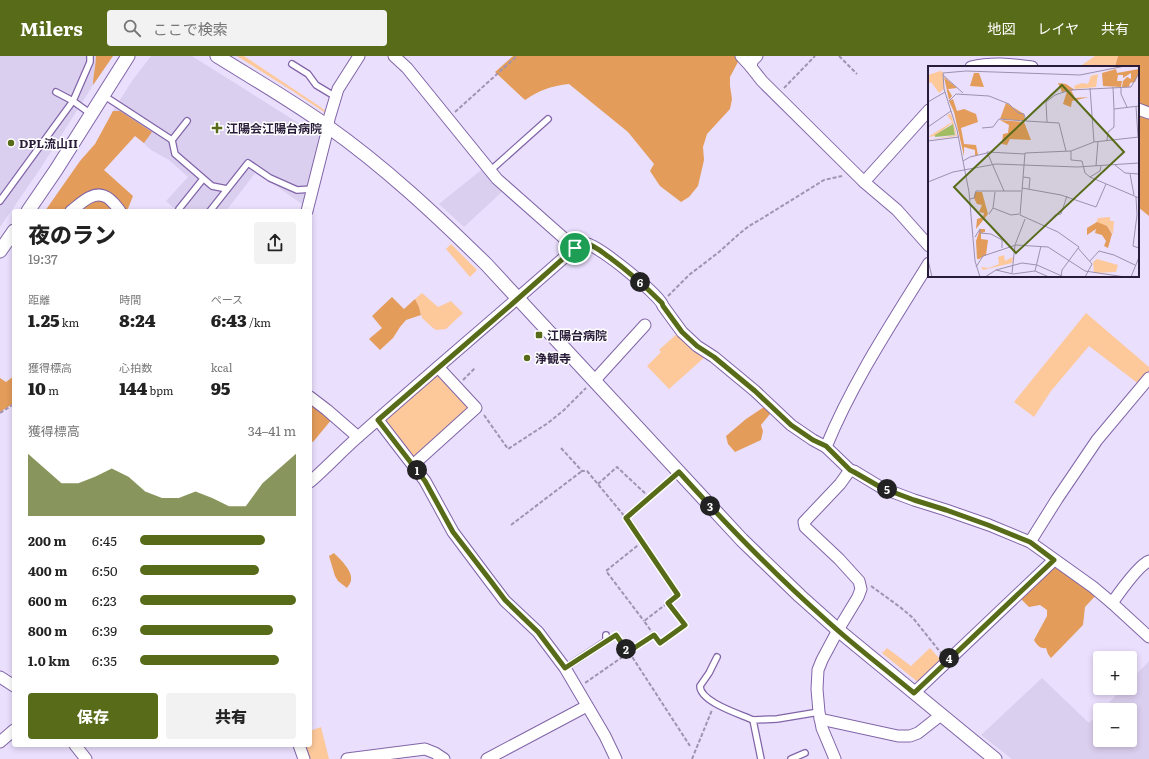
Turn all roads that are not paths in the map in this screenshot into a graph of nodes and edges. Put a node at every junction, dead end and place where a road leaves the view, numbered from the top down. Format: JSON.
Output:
{"nodes":[{"id":1,"x":90,"y":56,"type":"edge"},
{"id":2,"x":128,"y":56,"type":"edge"},
{"id":3,"x":217,"y":56,"type":"edge"},
{"id":4,"x":359,"y":56,"type":"edge"},
{"id":5,"x":394,"y":56,"type":"edge"},
{"id":6,"x":741,"y":56,"type":"edge"},
{"id":7,"x":756,"y":56,"type":"edge"},
{"id":8,"x":1009,"y":60,"type":"edge"},
{"id":9,"x":292,"y":64,"type":"dead end"},
{"id":10,"x":975,"y":66,"type":"edge"},
{"id":11,"x":1029,"y":66,"type":"edge"},
{"id":12,"x":751,"y":67,"type":"junction"},
{"id":13,"x":56,"y":92,"type":"dead end"},
{"id":14,"x":103,"y":95,"type":"junction"},
{"id":15,"x":336,"y":97,"type":"junction"},
{"id":16,"x":73,"y":101,"type":"junction"},
{"id":17,"x":1139,"y":109,"type":"edge"},
{"id":18,"x":928,"y":111,"type":"edge"},
{"id":19,"x":1149,"y":113,"type":"edge"},
{"id":20,"x":91,"y":114,"type":"junction"},
{"id":21,"x":548,"y":118,"type":"dead end"},
{"id":22,"x":187,"y":121,"type":"dead end"},
{"id":23,"x":328,"y":127,"type":"junction"},
{"id":24,"x":172,"y":140,"type":"junction"},
{"id":25,"x":491,"y":170,"type":"junction"},
{"id":26,"x":203,"y":179,"type":"junction"},
{"id":27,"x":864,"y":182,"type":"junction"},
{"id":28,"x":227,"y":189,"type":"junction"},
{"id":29,"x":312,"y":189,"type":"junction"},
{"id":30,"x":0,"y":201,"type":"edge"},
{"id":31,"x":29,"y":209,"type":"edge"},
{"id":32,"x":74,"y":209,"type":"edge"},
{"id":33,"x":118,"y":209,"type":"edge"},
{"id":34,"x":179,"y":209,"type":"dead end"},
{"id":35,"x":212,"y":209,"type":"edge"},
{"id":36,"x":307,"y":209,"type":"edge"},
{"id":37,"x":12,"y":234,"type":"edge"},
{"id":38,"x":928,"y":245,"type":"edge"},
{"id":39,"x":575,"y":248,"type":"junction"},
{"id":40,"x":0,"y":251,"type":"edge"},
{"id":41,"x":928,"y":265,"type":"edge"},
{"id":42,"x":518,"y":299,"type":"junction"},
{"id":43,"x":645,"y":325,"type":"dead end"},
{"id":44,"x":438,"y":367,"type":"junction"},
{"id":45,"x":1149,"y":378,"type":"edge"},
{"id":46,"x":591,"y":383,"type":"junction"},
{"id":47,"x":312,"y":399,"type":"edge"},
{"id":48,"x":378,"y":420,"type":"junction"},
{"id":49,"x":358,"y":437,"type":"junction"},
{"id":50,"x":826,"y":446,"type":"junction"},
{"id":51,"x":413,"y":465,"type":"junction"},
{"id":52,"x":850,"y":470,"type":"junction"},
{"id":53,"x":312,"y":480,"type":"edge"},
{"id":54,"x":1030,"y":542,"type":"junction"},
{"id":55,"x":1054,"y":560,"type":"junction"},
{"id":56,"x":1149,"y":561,"type":"edge"},
{"id":57,"x":1112,"y":603,"type":"junction"},
{"id":58,"x":838,"y":630,"type":"junction"},
{"id":59,"x":606,"y":638,"type":"road end"},
{"id":60,"x":1149,"y":638,"type":"edge"},
{"id":61,"x":716,"y":657,"type":"dead end"},
{"id":62,"x":565,"y":668,"type":"junction"},
{"id":63,"x":0,"y":677,"type":"edge"},
{"id":64,"x":12,"y":685,"type":"edge"},
{"id":65,"x":914,"y":693,"type":"junction"},
{"id":66,"x":587,"y":706,"type":"junction"},
{"id":67,"x":819,"y":715,"type":"junction"},
{"id":68,"x":941,"y":715,"type":"junction"},
{"id":69,"x":753,"y":720,"type":"junction"},
{"id":70,"x":12,"y":732,"type":"edge"},
{"id":71,"x":0,"y":742,"type":"edge"},
{"id":72,"x":77,"y":747,"type":"edge"},
{"id":73,"x":300,"y":747,"type":"edge"},
{"id":74,"x":805,"y":753,"type":"dead end"},
{"id":75,"x":86,"y":759,"type":"edge"},
{"id":76,"x":304,"y":759,"type":"edge"},
{"id":77,"x":347,"y":759,"type":"edge"},
{"id":78,"x":444,"y":759,"type":"edge"},
{"id":79,"x":487,"y":759,"type":"edge"},
{"id":80,"x":616,"y":759,"type":"edge"},
{"id":81,"x":761,"y":759,"type":"edge"},
{"id":82,"x":791,"y":759,"type":"edge"},
{"id":83,"x":835,"y":759,"type":"edge"},
{"id":84,"x":995,"y":759,"type":"edge"}],
"edges":[{"from":1,"to":16,"type":"lane"},
{"from":2,"to":14,"type":"street"},
{"from":3,"to":23,"type":"street"},
{"from":4,"to":15,"type":"street"},
{"from":5,"to":25,"type":"street"},
{"from":6,"to":12,"type":"street"},
{"from":7,"to":12,"type":"street"},
{"from":8,"to":10,"type":"street"},
{"from":8,"to":11,"type":"street"},
{"from":9,"to":15,"type":"lane"},
{"from":12,"to":27,"type":"street"},
{"from":13,"to":16,"type":"lane"},
{"from":14,"to":20,"type":"street"},
{"from":14,"to":24,"type":"lane"},
{"from":15,"to":23,"type":"street"},
{"from":16,"to":20,"type":"lane"},
{"from":16,"to":30,"type":"lane"},
{"from":17,"to":19,"type":"street"},
{"from":18,"to":27,"type":"street"},
{"from":20,"to":31,"type":"street"},
{"from":21,"to":25,"type":"lane"},
{"from":22,"to":24,"type":"lane"},
{"from":23,"to":29,"type":"street"},
{"from":23,"to":42,"type":"street"},
{"from":24,"to":26,"type":"lane"},
{"from":25,"to":39,"type":"street"},
{"from":26,"to":28,"type":"lane"},
{"from":26,"to":34,"type":"lane"},
{"from":27,"to":38,"type":"street"},
{"from":28,"to":29,"type":"lane"},
{"from":28,"to":35,"type":"lane"},
{"from":29,"to":36,"type":"street"},
{"from":32,"to":33,"type":"street"},
{"from":37,"to":40,"type":"street"},
{"from":39,"to":42,"type":"street"},
{"from":39,"to":50,"type":"street"},
{"from":41,"to":50,"type":"street"},
{"from":42,"to":44,"type":"street"},
{"from":42,"to":46,"type":"street"},
{"from":43,"to":46,"type":"street"},
{"from":44,"to":48,"type":"street"},
{"from":44,"to":51,"type":"street"},
{"from":45,"to":54,"type":"street"},
{"from":46,"to":58,"type":"street"},
{"from":47,"to":49,"type":"street"},
{"from":48,"to":49,"type":"street"},
{"from":48,"to":51,"type":"street"},
{"from":49,"to":53,"type":"street"},
{"from":50,"to":52,"type":"street"},
{"from":51,"to":62,"type":"street"},
{"from":52,"to":54,"type":"street"},
{"from":52,"to":58,"type":"street"},
{"from":54,"to":55,"type":"street"},
{"from":55,"to":57,"type":"street"},
{"from":55,"to":65,"type":"street"},
{"from":56,"to":57,"type":"street"},
{"from":57,"to":60,"type":"street"},
{"from":58,"to":65,"type":"street"},
{"from":58,"to":67,"type":"street"},
{"from":59,"to":62,"type":"lane"},
{"from":61,"to":69,"type":"lane"},
{"from":62,"to":66,"type":"street"},
{"from":63,"to":64,"type":"street"},
{"from":65,"to":68,"type":"street"},
{"from":66,"to":79,"type":"street"},
{"from":66,"to":80,"type":"street"},
{"from":67,"to":68,"type":"street"},
{"from":67,"to":69,"type":"lane"},
{"from":67,"to":83,"type":"street"},
{"from":68,"to":84,"type":"street"},
{"from":69,"to":81,"type":"lane"},
{"from":70,"to":71,"type":"street"},
{"from":72,"to":75,"type":"street"},
{"from":73,"to":76,"type":"street"},
{"from":74,"to":82,"type":"lane"},
{"from":77,"to":78,"type":"street"}]}
